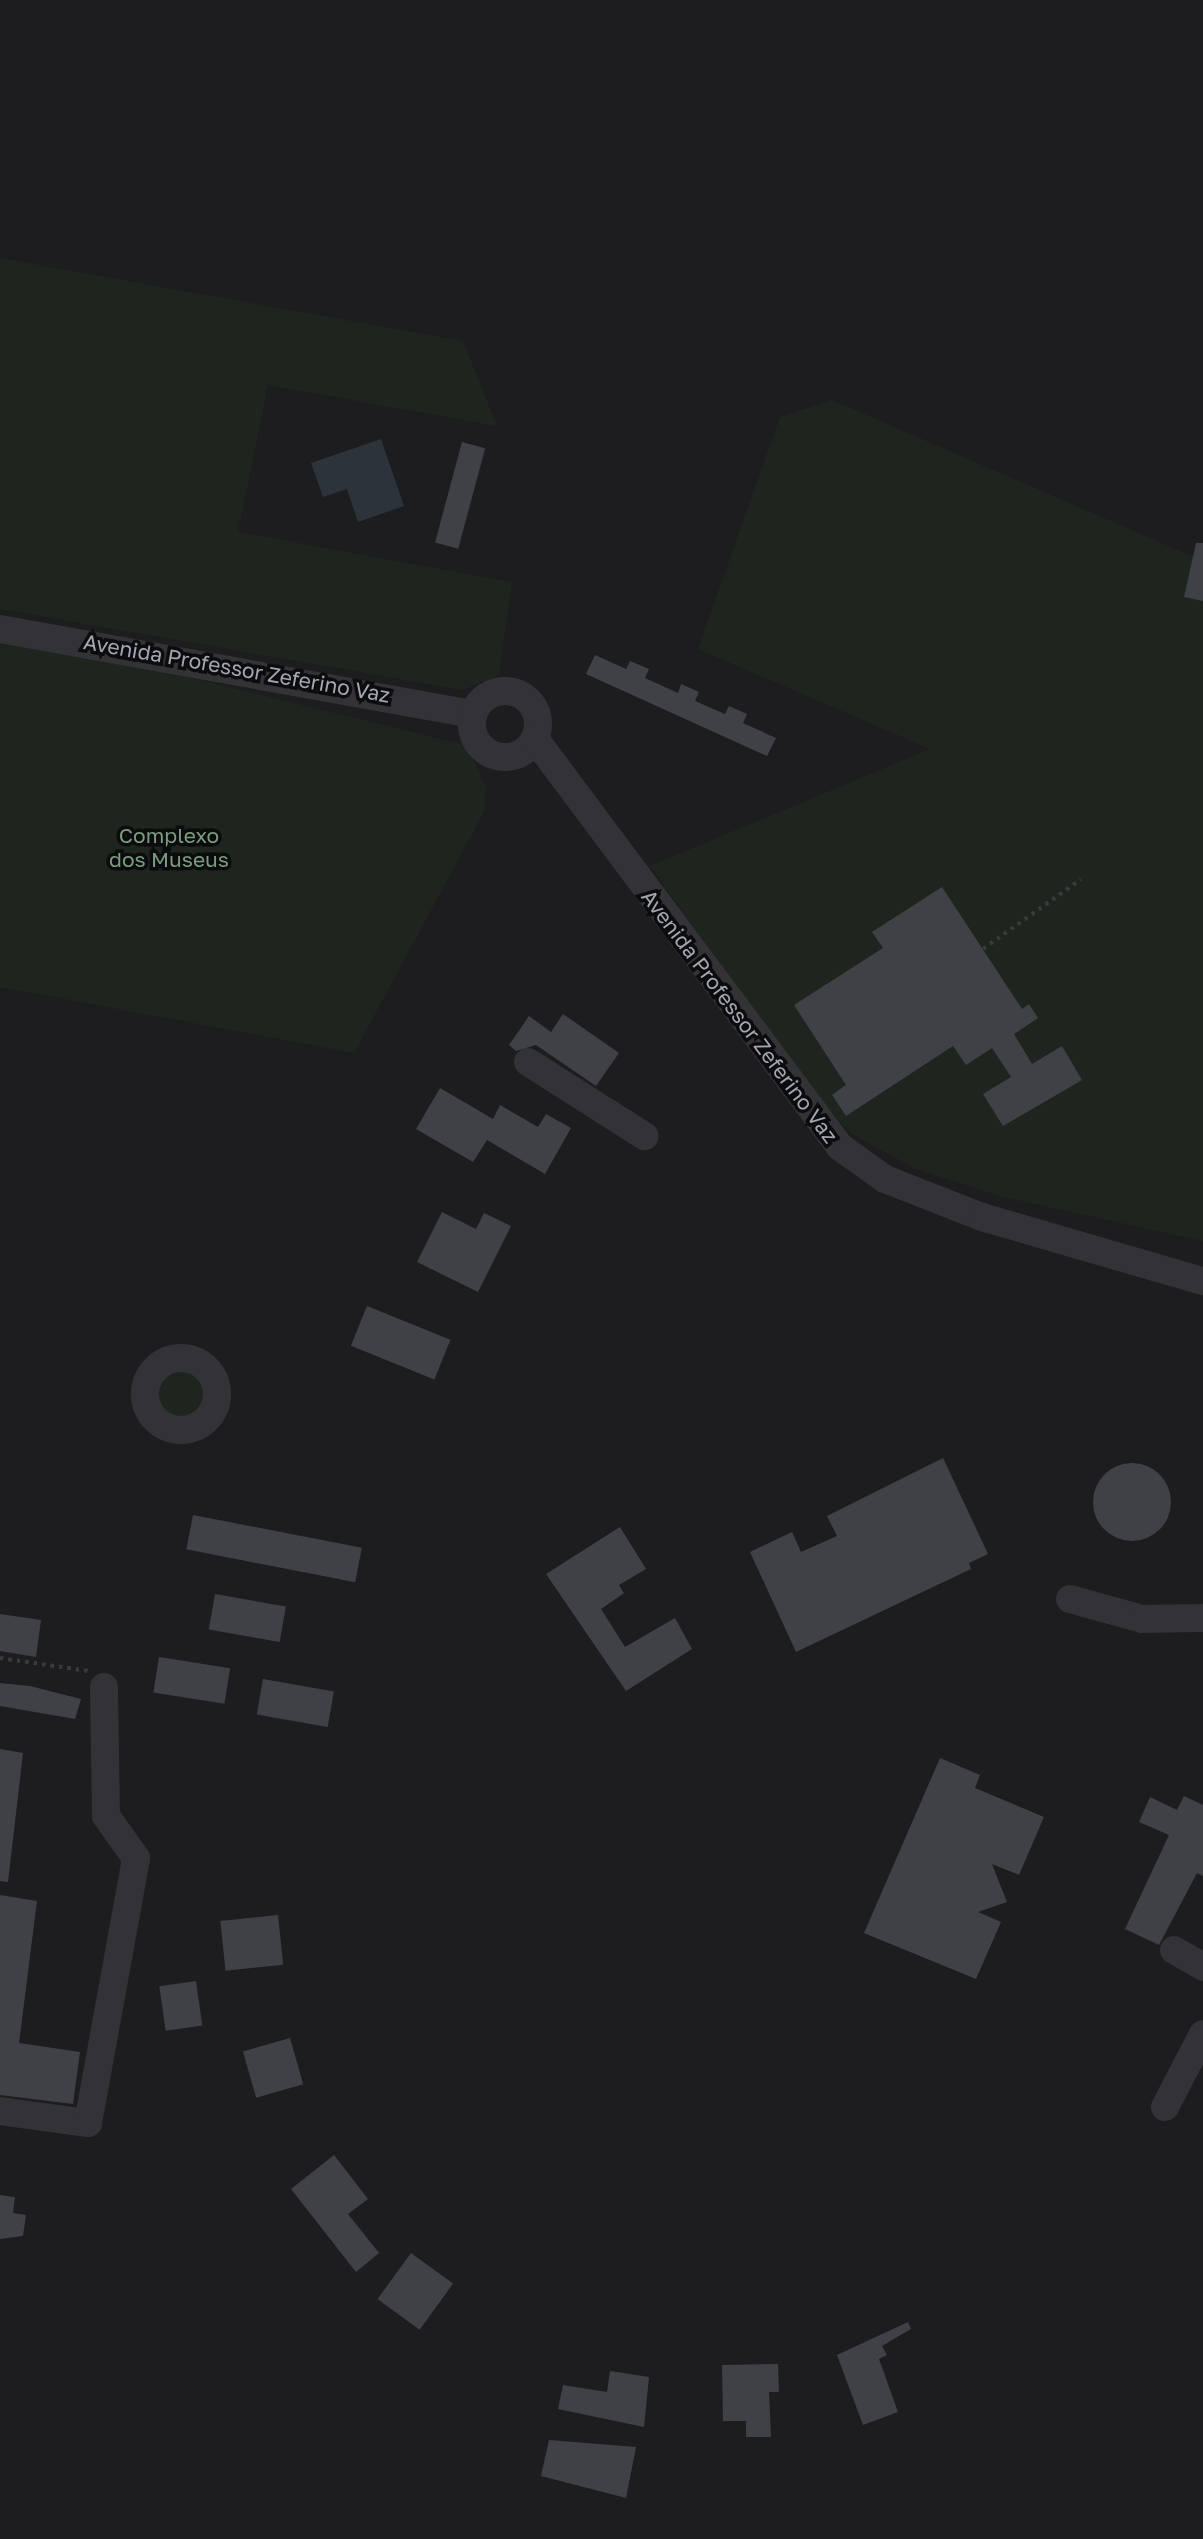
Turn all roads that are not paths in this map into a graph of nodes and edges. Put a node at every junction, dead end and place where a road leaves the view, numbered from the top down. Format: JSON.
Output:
{"nodes":[{"id":1,"x":0,"y":629,"type":"edge"},
{"id":2,"x":473,"y":714,"type":"junction"},
{"id":3,"x":535,"y":739,"type":"junction"},
{"id":4,"x":528,"y":1062,"type":"dead end"},
{"id":5,"x":644,"y":1136,"type":"dead end"},
{"id":6,"x":1203,"y":1281,"type":"edge"},
{"id":7,"x":1070,"y":1599,"type":"dead end"},
{"id":8,"x":1203,"y":1618,"type":"edge"},
{"id":9,"x":99,"y":1679,"type":"road end"},
{"id":10,"x":1174,"y":1950,"type":"dead end"},
{"id":11,"x":1203,"y":1967,"type":"edge"},
{"id":12,"x":1203,"y":2034,"type":"edge"},
{"id":13,"x":1165,"y":2107,"type":"dead end"},
{"id":14,"x":0,"y":2111,"type":"edge"}],
"edges":[{"from":1,"to":2,"type":"street","name":"Avenida Professor Zeferino Vaz"},
{"from":2,"to":3,"type":"street"},
{"from":2,"to":3,"type":"street"},
{"from":3,"to":6,"type":"street","name":"Avenida Professor Zeferino Vaz"},
{"from":4,"to":5,"type":"street"},
{"from":7,"to":8,"type":"street"},
{"from":9,"to":14,"type":"street"},
{"from":10,"to":11,"type":"street"},
{"from":12,"to":13,"type":"street"}]}
